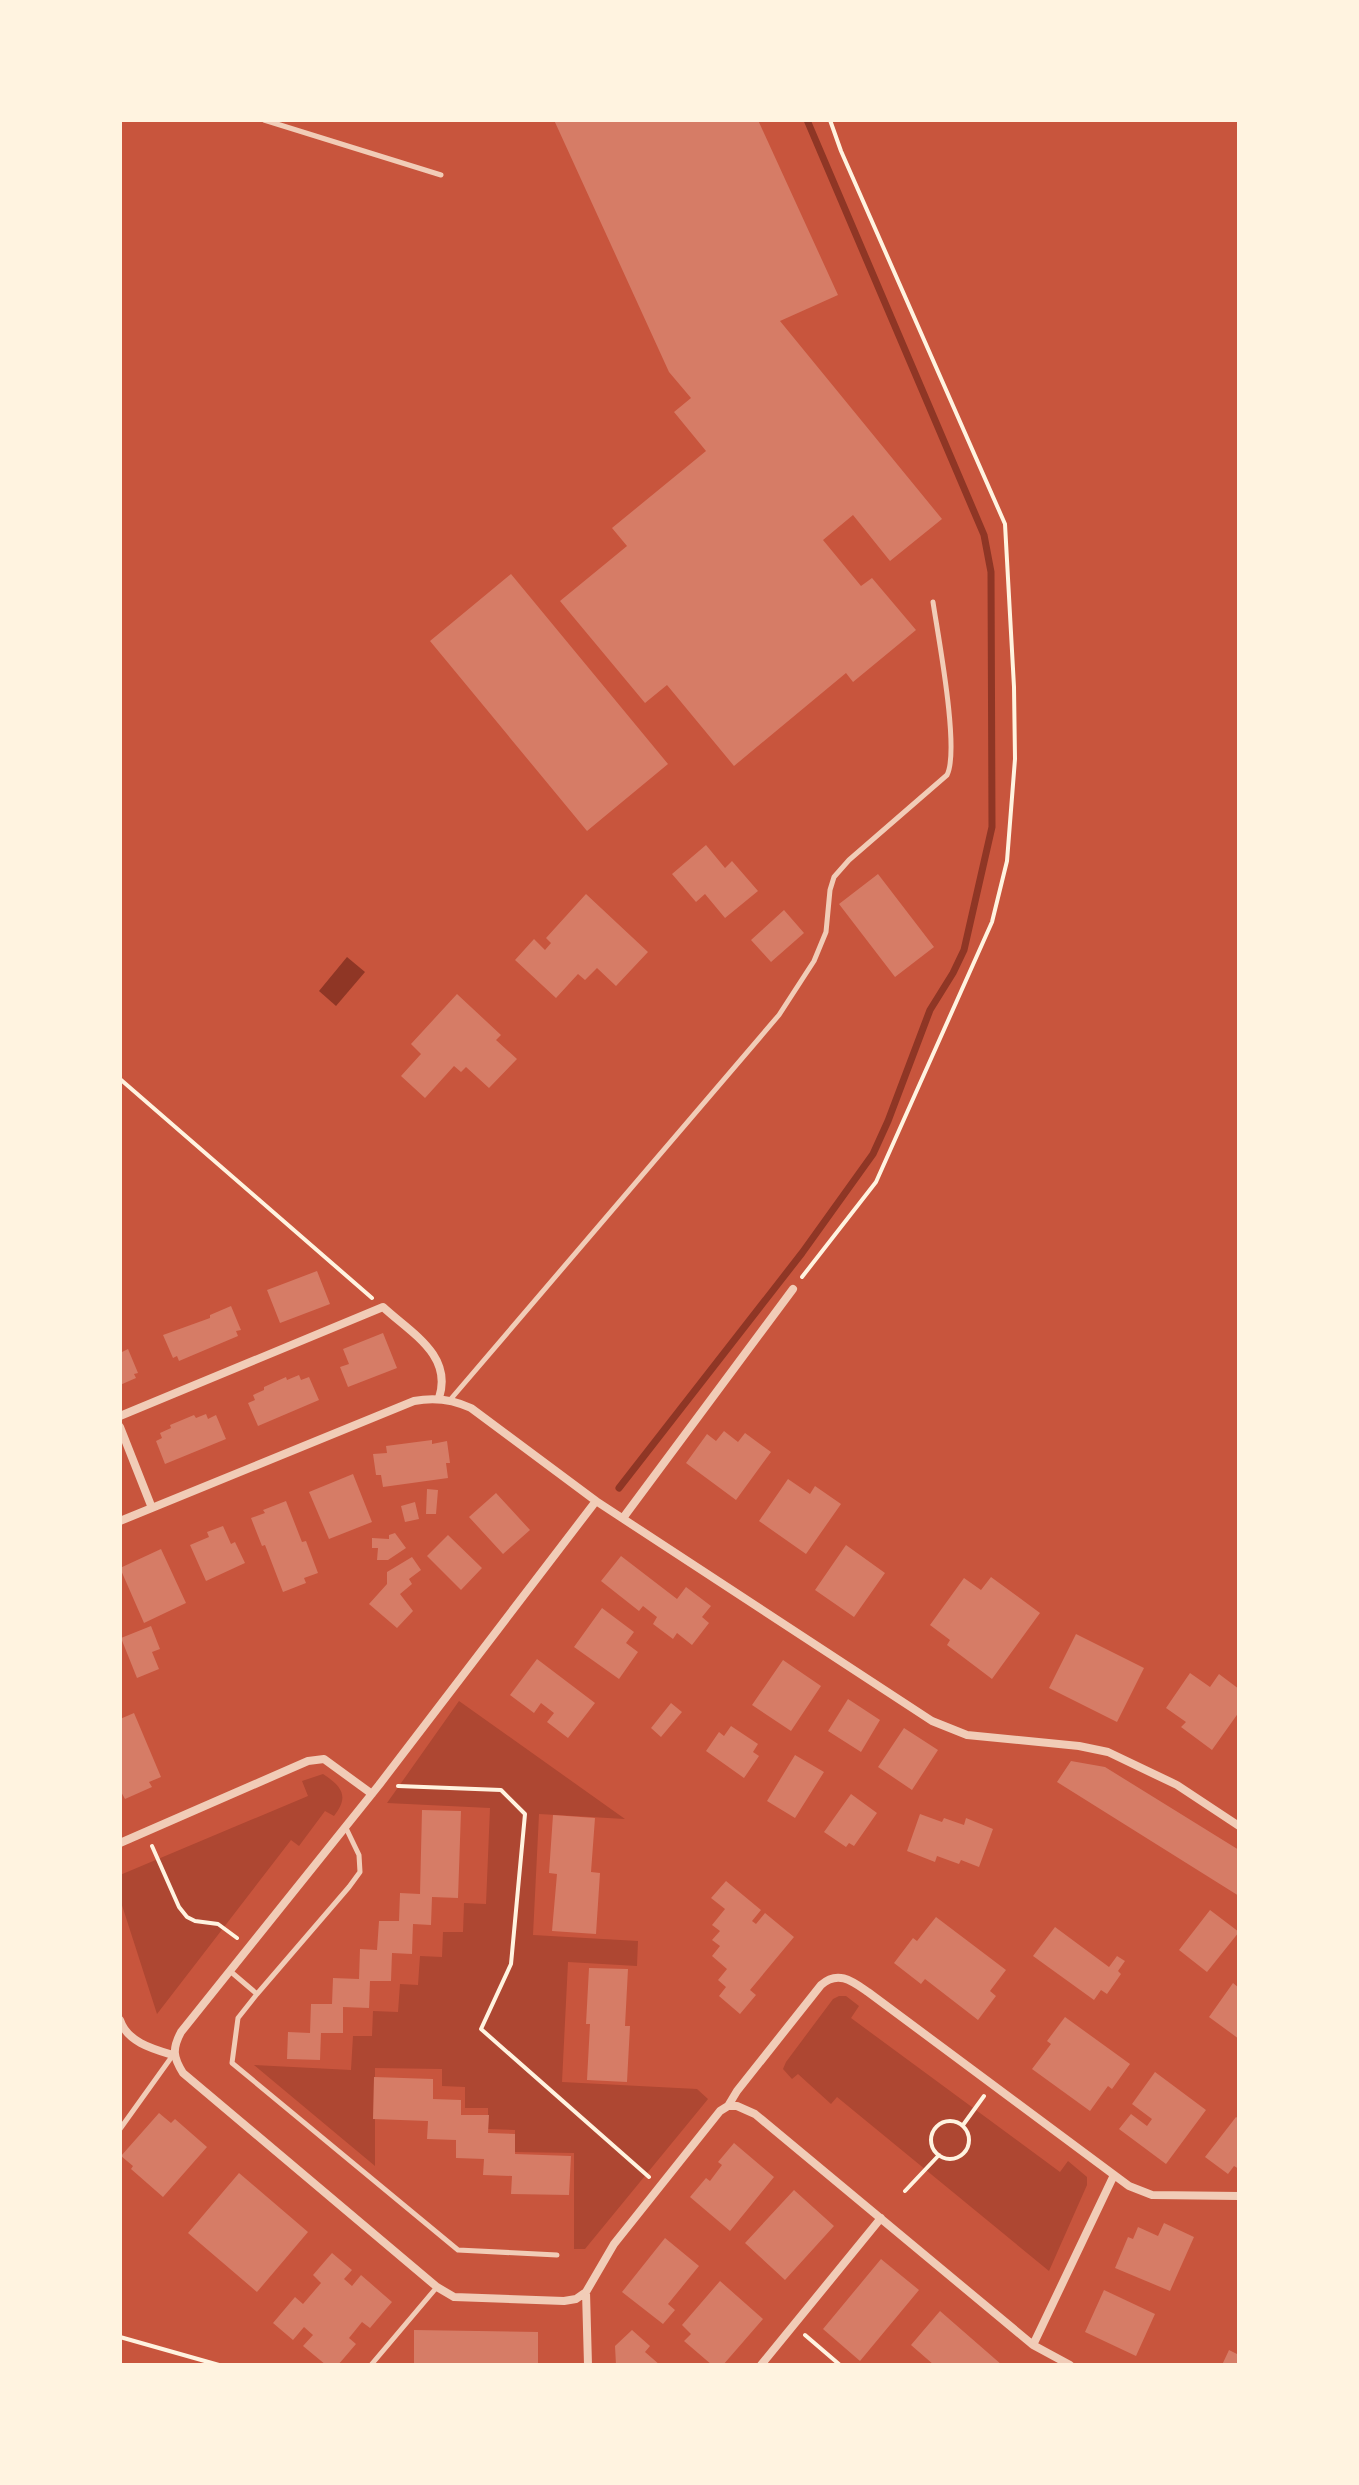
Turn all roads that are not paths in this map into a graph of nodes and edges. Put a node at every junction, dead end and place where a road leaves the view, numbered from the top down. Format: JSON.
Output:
{"nodes":[{"id":1,"x":264,"y":120,"type":"edge"},
{"id":2,"x":441,"y":175,"type":"dead end"},
{"id":3,"x":933,"y":602,"type":"dead end"},
{"id":4,"x":793,"y":1289,"type":"dead end"},
{"id":5,"x":439,"y":1398,"type":"junction"},
{"id":6,"x":450,"y":1400,"type":"junction"},
{"id":7,"x":120,"y":1416,"type":"edge"},
{"id":8,"x":120,"y":1427,"type":"edge"},
{"id":9,"x":596,"y":1501,"type":"junction"},
{"id":10,"x":152,"y":1508,"type":"junction"},
{"id":11,"x":623,"y":1518,"type":"junction"},
{"id":12,"x":120,"y":1521,"type":"edge"},
{"id":13,"x":372,"y":1794,"type":"junction"},
{"id":14,"x":345,"y":1825,"type":"junction"},
{"id":15,"x":1239,"y":1826,"type":"edge"},
{"id":16,"x":120,"y":1843,"type":"edge"},
{"id":17,"x":229,"y":1970,"type":"junction"},
{"id":18,"x":257,"y":1994,"type":"junction"},
{"id":19,"x":120,"y":2020,"type":"edge"},
{"id":20,"x":173,"y":2055,"type":"junction"},
{"id":21,"x":728,"y":2106,"type":"junction"},
{"id":22,"x":120,"y":2129,"type":"edge"},
{"id":23,"x":1114,"y":2175,"type":"junction"},
{"id":24,"x":1239,"y":2196,"type":"edge"},
{"id":25,"x":881,"y":2218,"type":"junction"},
{"id":26,"x":557,"y":2255,"type":"dead end"},
{"id":27,"x":437,"y":2287,"type":"junction"},
{"id":28,"x":586,"y":2292,"type":"junction"},
{"id":29,"x":1033,"y":2345,"type":"junction"},
{"id":30,"x":371,"y":2365,"type":"edge"},
{"id":31,"x":588,"y":2365,"type":"edge"},
{"id":32,"x":761,"y":2365,"type":"edge"},
{"id":33,"x":1070,"y":2365,"type":"edge"}],
"edges":[{"from":1,"to":2,"type":"lane"},
{"from":3,"to":6,"type":"lane"},
{"from":4,"to":11,"type":"street"},
{"from":5,"to":6,"type":"street"},
{"from":5,"to":7,"type":"street"},
{"from":5,"to":10,"type":"street"},
{"from":6,"to":9,"type":"street"},
{"from":8,"to":10,"type":"street"},
{"from":9,"to":11,"type":"street"},
{"from":9,"to":13,"type":"street"},
{"from":10,"to":12,"type":"street"},
{"from":11,"to":15,"type":"street"},
{"from":13,"to":14,"type":"street"},
{"from":13,"to":16,"type":"street"},
{"from":14,"to":17,"type":"street"},
{"from":14,"to":18,"type":"lane"},
{"from":17,"to":18,"type":"lane"},
{"from":17,"to":20,"type":"street"},
{"from":18,"to":26,"type":"lane"},
{"from":19,"to":20,"type":"street"},
{"from":20,"to":22,"type":"lane"},
{"from":20,"to":27,"type":"street"},
{"from":21,"to":23,"type":"street"},
{"from":21,"to":25,"type":"street"},
{"from":21,"to":28,"type":"street"},
{"from":23,"to":24,"type":"street"},
{"from":23,"to":29,"type":"street"},
{"from":25,"to":29,"type":"street"},
{"from":25,"to":32,"type":"street"},
{"from":27,"to":28,"type":"street"},
{"from":27,"to":30,"type":"lane"},
{"from":28,"to":31,"type":"street"},
{"from":29,"to":33,"type":"street"}]}
